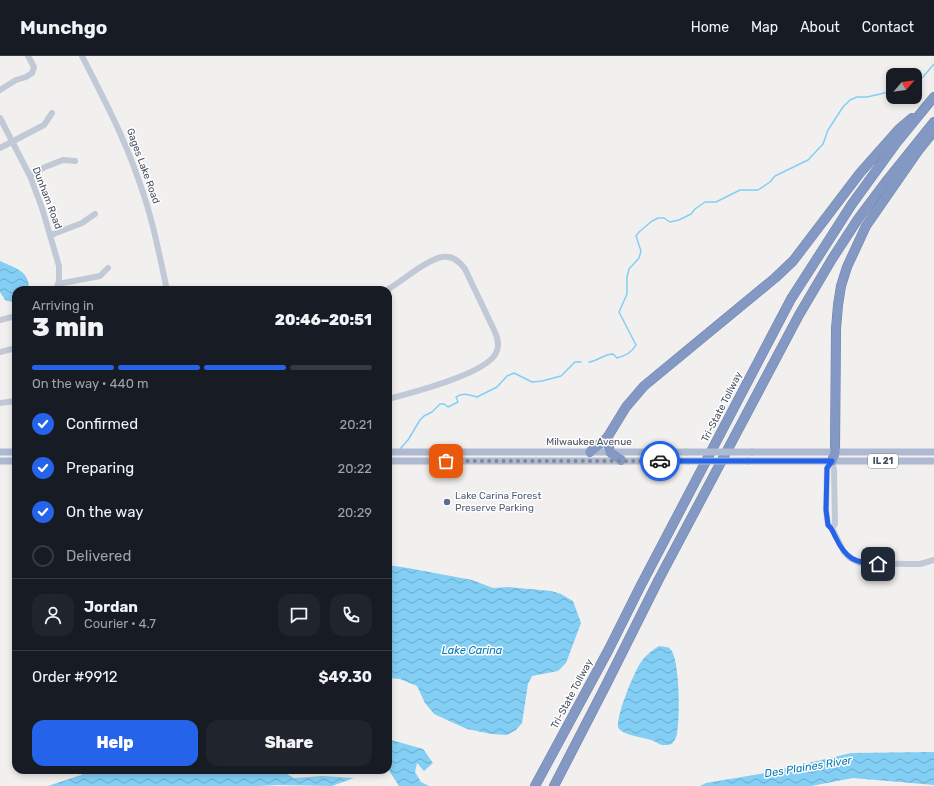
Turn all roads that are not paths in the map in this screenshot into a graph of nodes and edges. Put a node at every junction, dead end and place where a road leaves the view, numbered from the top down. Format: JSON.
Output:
{"nodes":[{"id":1,"x":28,"y":56,"type":"edge"},
{"id":2,"x":82,"y":56,"type":"edge"},
{"id":3,"x":0,"y":90,"type":"edge"},
{"id":4,"x":932,"y":100,"type":"edge"},
{"id":5,"x":52,"y":113,"type":"dead end"},
{"id":6,"x":0,"y":118,"type":"edge"},
{"id":7,"x":934,"y":122,"type":"edge"},
{"id":8,"x":934,"y":131,"type":"edge"},
{"id":9,"x":12,"y":141,"type":"junction"},
{"id":10,"x":0,"y":148,"type":"edge"},
{"id":11,"x":75,"y":161,"type":"dead end"},
{"id":12,"x":30,"y":176,"type":"junction"},
{"id":13,"x":95,"y":214,"type":"dead end"},
{"id":14,"x":51,"y":235,"type":"junction"},
{"id":15,"x":108,"y":268,"type":"dead end"},
{"id":16,"x":57,"y":286,"type":"edge"},
{"id":17,"x":61,"y":286,"type":"edge"},
{"id":18,"x":166,"y":286,"type":"edge"},
{"id":19,"x":392,"y":287,"type":"edge"},
{"id":20,"x":12,"y":317,"type":"edge"},
{"id":21,"x":0,"y":320,"type":"edge"},
{"id":22,"x":12,"y":349,"type":"edge"},
{"id":23,"x":0,"y":352,"type":"edge"},
{"id":24,"x":392,"y":398,"type":"edge"},
{"id":25,"x":12,"y":401,"type":"edge"},
{"id":26,"x":0,"y":403,"type":"edge"},
{"id":27,"x":606,"y":438,"type":"junction"},
{"id":28,"x":0,"y":452,"type":"edge"},
{"id":29,"x":12,"y":452,"type":"edge"},
{"id":30,"x":392,"y":452,"type":"edge"},
{"id":31,"x":590,"y":452,"type":"junction"},
{"id":32,"x":610,"y":452,"type":"junction"},
{"id":33,"x":934,"y":452,"type":"edge"},
{"id":34,"x":833,"y":456,"type":"junction"},
{"id":35,"x":621,"y":460,"type":"junction"},
{"id":36,"x":0,"y":461,"type":"edge"},
{"id":37,"x":12,"y":461,"type":"edge"},
{"id":38,"x":392,"y":461,"type":"edge"},
{"id":39,"x":934,"y":461,"type":"edge"},
{"id":40,"x":934,"y":560,"type":"edge"},
{"id":41,"x":535,"y":786,"type":"edge"},
{"id":42,"x":554,"y":786,"type":"edge"}],
"edges":[{"from":1,"to":3,"type":"street"},
{"from":2,"to":18,"type":"street","name":"Gages Lake Road"},
{"from":4,"to":27,"type":"highway"},
{"from":4,"to":41,"type":"highway","name":"Tri-State Tollway"},
{"from":5,"to":9,"type":"street"},
{"from":6,"to":9,"type":"street","name":"Dunham Road"},
{"from":7,"to":42,"type":"highway"},
{"from":8,"to":34,"type":"highway"},
{"from":9,"to":10,"type":"street"},
{"from":9,"to":12,"type":"street","name":"Dunham Road"},
{"from":11,"to":12,"type":"street"},
{"from":12,"to":14,"type":"street","name":"Dunham Road"},
{"from":13,"to":14,"type":"street"},
{"from":14,"to":16,"type":"street","name":"Dunham Road"},
{"from":15,"to":17,"type":"street"},
{"from":19,"to":24,"type":"street"},
{"from":20,"to":21,"type":"street"},
{"from":22,"to":23,"type":"street"},
{"from":25,"to":26,"type":"street"},
{"from":27,"to":31,"type":"highway"},
{"from":27,"to":32,"type":"highway"},
{"from":28,"to":29,"type":"main road"},
{"from":30,"to":31,"type":"main road","name":"Milwaukee Avenue","number":"IL 21"},
{"from":31,"to":32,"type":"main road","name":"Milwaukee Avenue","number":"IL 21"},
{"from":32,"to":34,"type":"main road","name":"Milwaukee Avenue","number":"IL 21","bridge":true},
{"from":32,"to":35,"type":"highway"},
{"from":33,"to":34,"type":"main road","name":"Milwaukee Avenue","number":"IL 21"},
{"from":34,"to":35,"type":"main road","name":"Milwaukee Avenue","number":"IL 21","bridge":true},
{"from":34,"to":39,"type":"main road","name":"Milwaukee Avenue","number":"IL 21"},
{"from":34,"to":40,"type":"street"},
{"from":35,"to":38,"type":"main road","name":"Milwaukee Avenue","number":"IL 21"},
{"from":36,"to":37,"type":"main road"}]}
